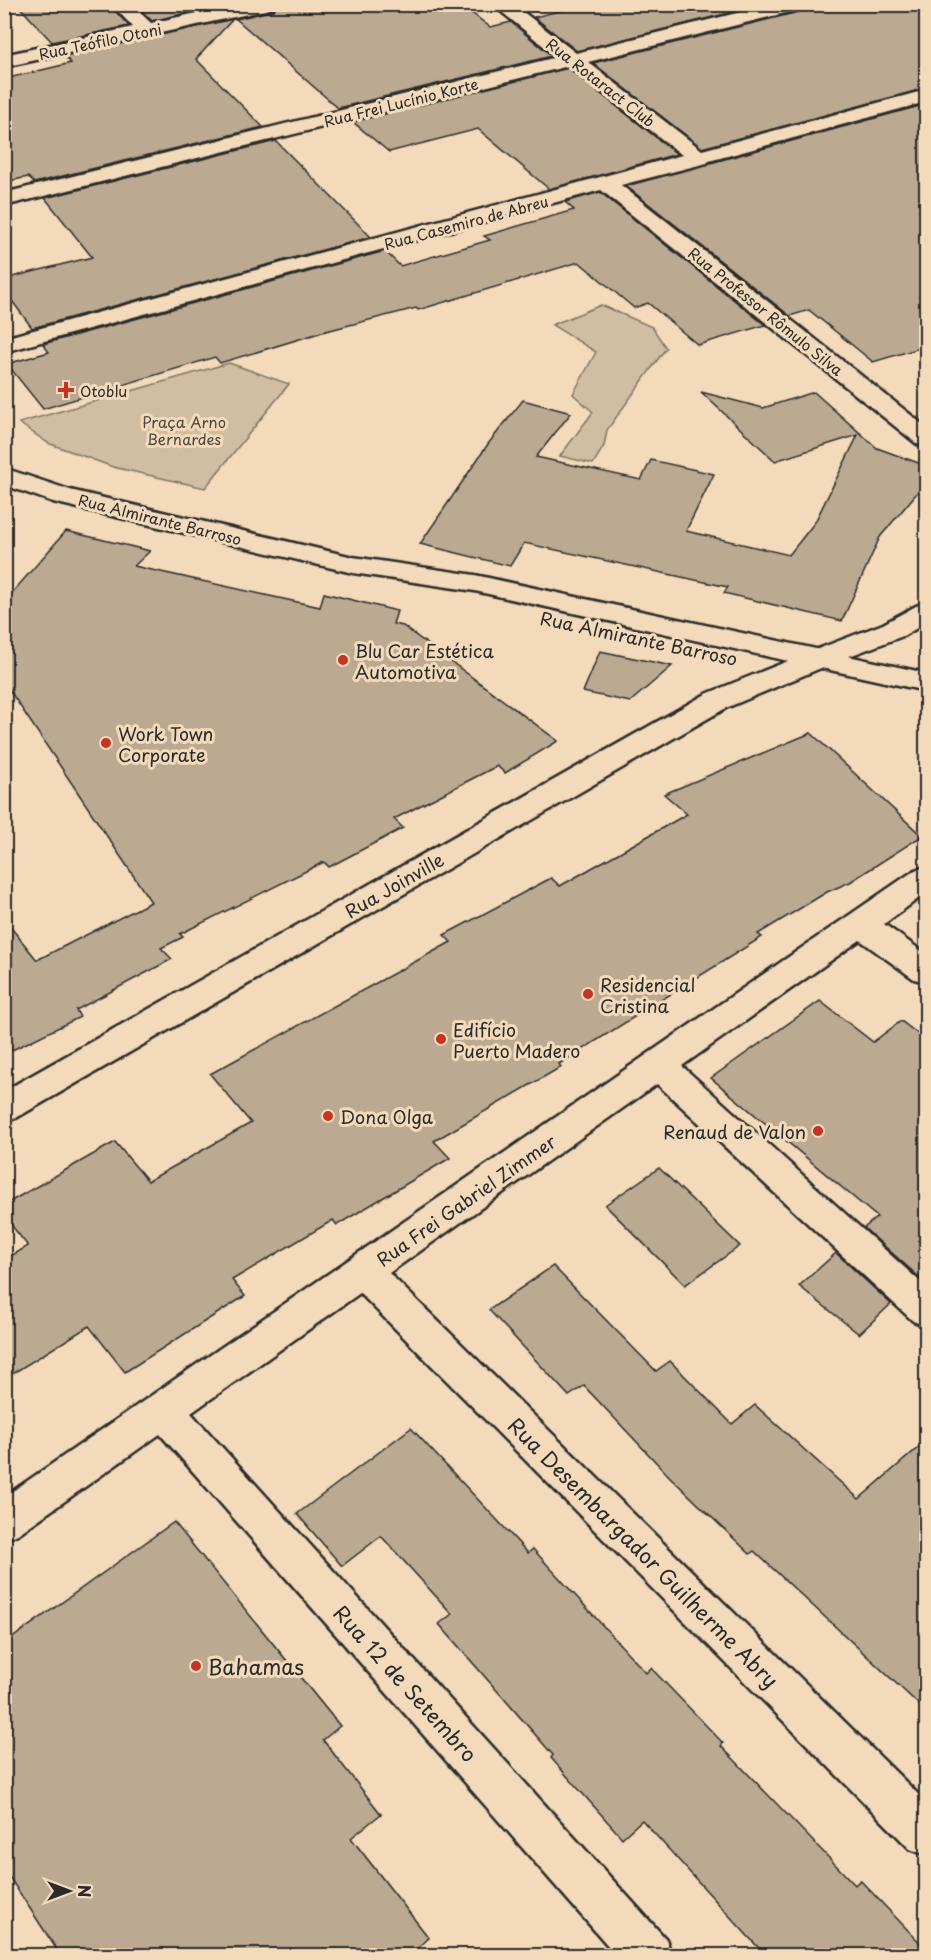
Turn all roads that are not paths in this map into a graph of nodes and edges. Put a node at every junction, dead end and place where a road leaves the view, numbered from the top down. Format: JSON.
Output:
{"nodes":[{"id":1,"x":120,"y":4,"type":"edge"},
{"id":2,"x":266,"y":4,"type":"edge"},
{"id":3,"x":501,"y":4,"type":"edge"},
{"id":4,"x":798,"y":4,"type":"edge"},
{"id":5,"x":147,"y":30,"type":"junction"},
{"id":6,"x":573,"y":60,"type":"junction"},
{"id":7,"x":4,"y":61,"type":"edge"},
{"id":8,"x":927,"y":96,"type":"edge"},
{"id":9,"x":700,"y":159,"type":"junction"},
{"id":10,"x":606,"y":184,"type":"junction"},
{"id":11,"x":4,"y":200,"type":"edge"},
{"id":12,"x":4,"y":345,"type":"edge"},
{"id":13,"x":927,"y":439,"type":"edge"},
{"id":14,"x":8,"y":481,"type":"edge"},
{"id":15,"x":353,"y":565,"type":"junction"},
{"id":16,"x":927,"y":612,"type":"edge"},
{"id":17,"x":820,"y":658,"type":"junction"},
{"id":18,"x":788,"y":671,"type":"junction"},
{"id":19,"x":927,"y":682,"type":"edge"},
{"id":20,"x":927,"y":700,"type":"edge"},
{"id":21,"x":927,"y":878,"type":"edge"},
{"id":22,"x":861,"y":924,"type":"junction"},
{"id":23,"x":927,"y":970,"type":"edge"},
{"id":24,"x":658,"y":1065,"type":"junction"},
{"id":25,"x":4,"y":1108,"type":"edge"},
{"id":26,"x":362,"y":1271,"type":"junction"},
{"id":27,"x":927,"y":1310,"type":"edge"},
{"id":28,"x":164,"y":1410,"type":"junction"},
{"id":29,"x":4,"y":1521,"type":"edge"},
{"id":30,"x":927,"y":1833,"type":"edge"},
{"id":31,"x":649,"y":1956,"type":"edge"}],
"edges":[{"from":1,"to":5,"type":"street"},
{"from":2,"to":5,"type":"street","name":"Rua Teófilo Otoni"},
{"from":3,"to":6,"type":"street","name":"Rua Rotaract Club"},
{"from":4,"to":6,"type":"street","name":"Rua Frei Lucínio Korte"},
{"from":5,"to":7,"type":"street","name":"Rua Teófilo Otoni"},
{"from":6,"to":9,"type":"street","name":"Rua Rotaract Club"},
{"from":6,"to":11,"type":"street","name":"Rua Frei Lucínio Korte"},
{"from":8,"to":9,"type":"street","name":"Rua Casemiro de Abreu"},
{"from":9,"to":10,"type":"street","name":"Rua Casemiro de Abreu"},
{"from":10,"to":12,"type":"street","name":"Rua Casemiro de Abreu"},
{"from":10,"to":13,"type":"street","name":"Rua Professor Rômulo Silva"},
{"from":14,"to":15,"type":"street","name":"Rua Almirante Barroso"},
{"from":15,"to":17,"type":"street","name":"Rua Almirante Barroso"},
{"from":15,"to":18,"type":"street","name":"Rua Almirante Barroso"},
{"from":16,"to":17,"type":"street","name":"Rua Joinville"},
{"from":17,"to":18,"type":"street","name":"Rua Joinville"},
{"from":17,"to":19,"type":"street","name":"Rua Almirante Barroso"},
{"from":18,"to":20,"type":"street","name":"Rua Almirante Barroso"},
{"from":18,"to":25,"type":"street","name":"Rua Joinville"},
{"from":21,"to":22,"type":"street","name":"Rua Frei Gabriel Zimmer"},
{"from":22,"to":23,"type":"street"},
{"from":22,"to":24,"type":"street","name":"Rua Frei Gabriel Zimmer"},
{"from":24,"to":26,"type":"street","name":"Rua Frei Gabriel Zimmer"},
{"from":24,"to":27,"type":"street"},
{"from":26,"to":28,"type":"street","name":"Rua Frei Gabriel Zimmer"},
{"from":26,"to":30,"type":"street","name":"Rua Desembargador Guilherme Abry"},
{"from":28,"to":29,"type":"street","name":"Rua Frei Gabriel Zimmer"},
{"from":28,"to":31,"type":"street","name":"Rua 12 de Setembro"}]}
